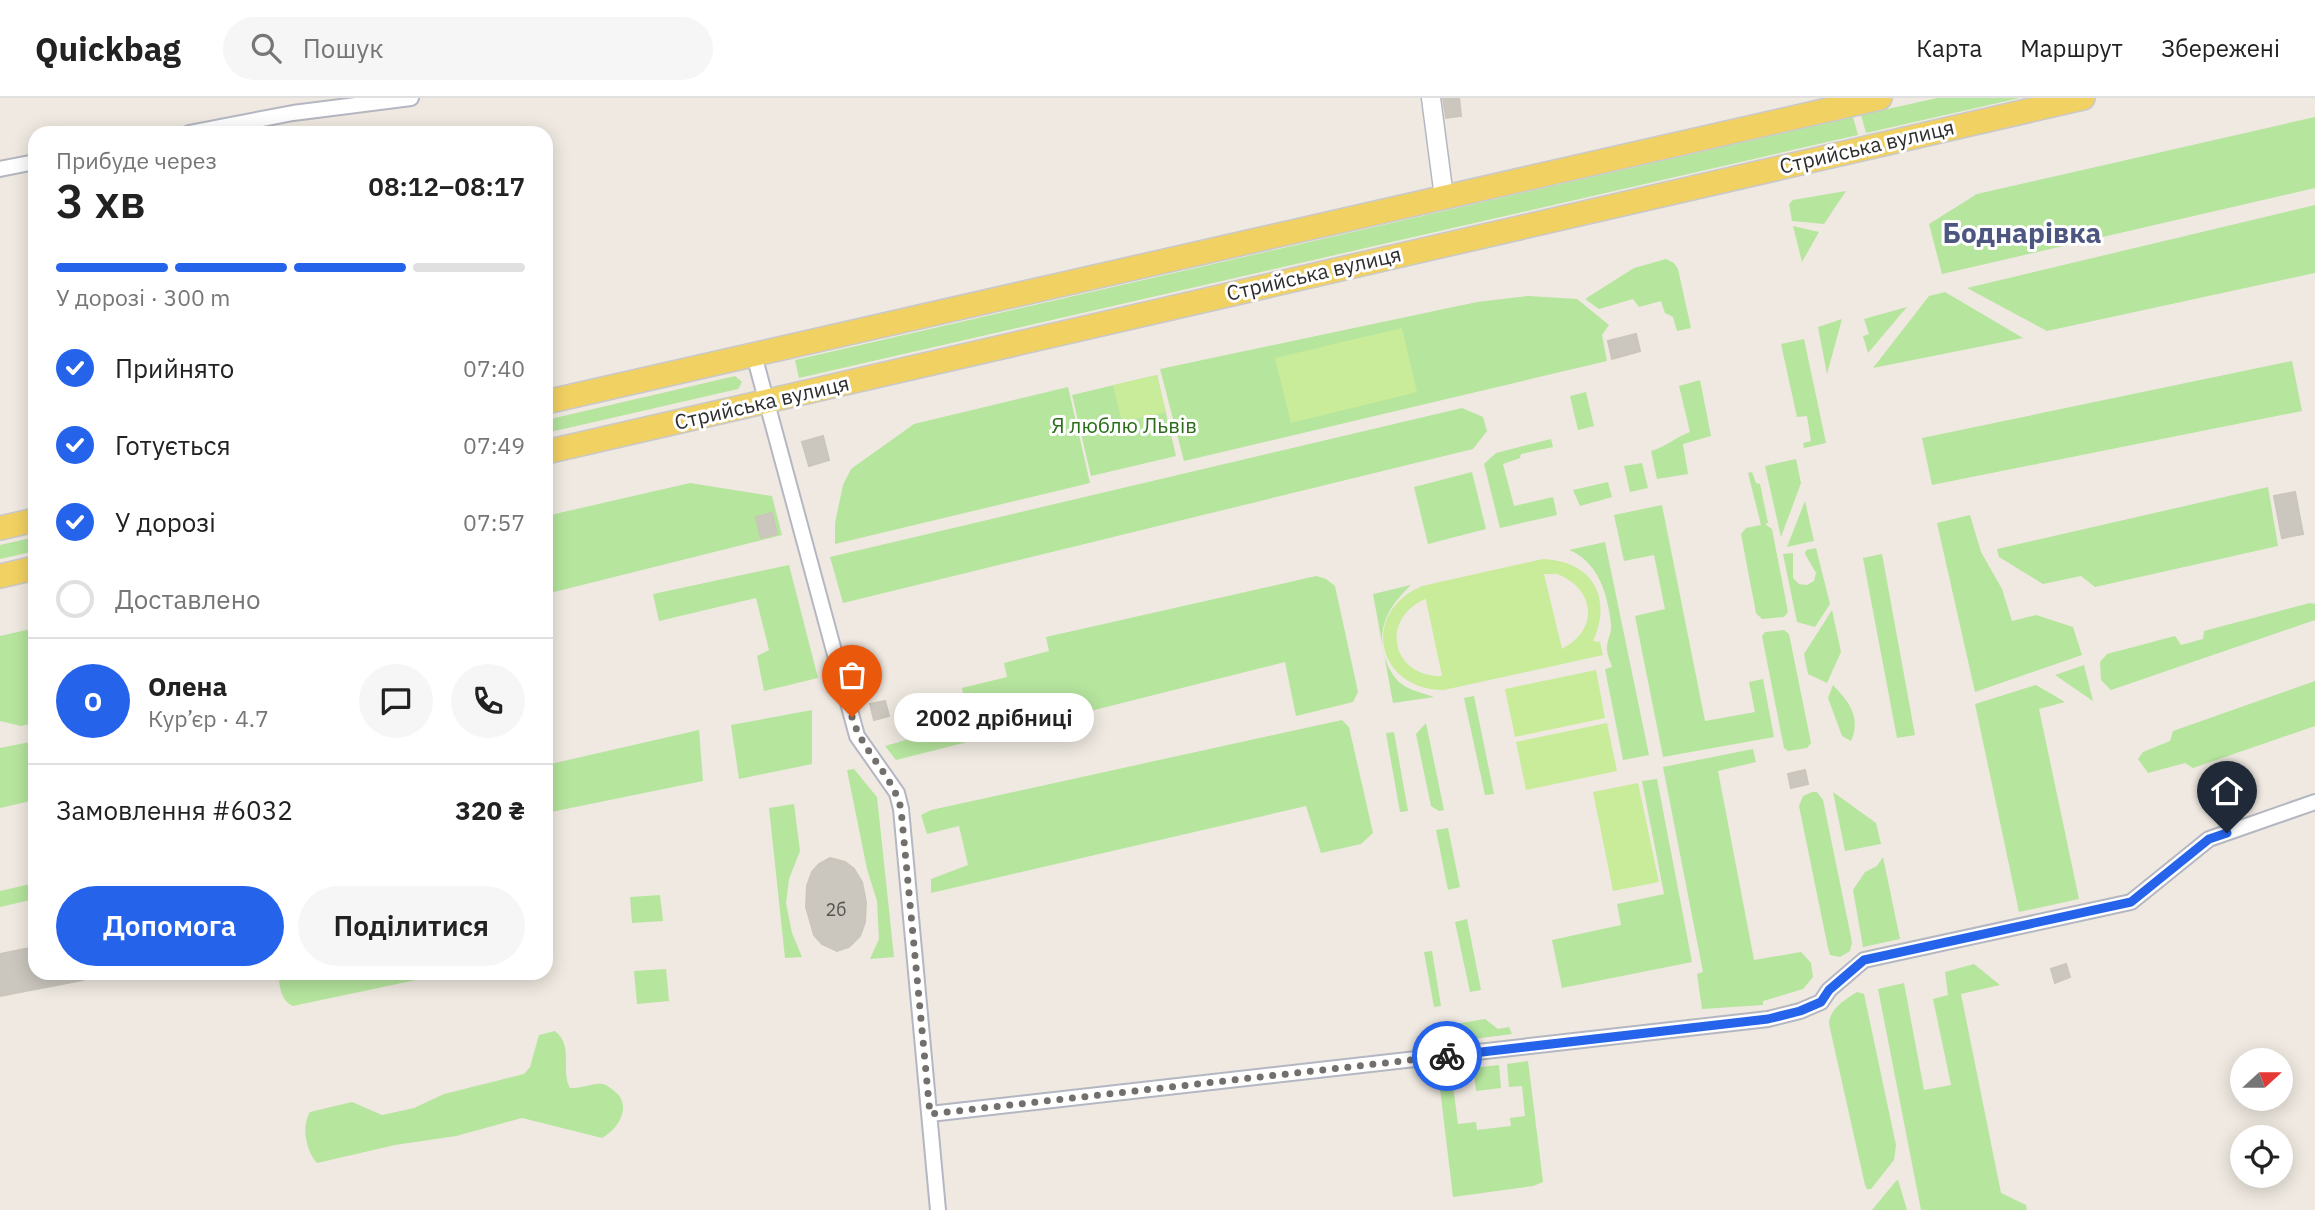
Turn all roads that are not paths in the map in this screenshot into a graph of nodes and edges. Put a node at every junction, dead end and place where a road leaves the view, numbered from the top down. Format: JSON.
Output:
{"nodes":[{"id":1,"x":411,"y":98,"type":"edge"},
{"id":2,"x":1431,"y":98,"type":"edge"},
{"id":3,"x":1880,"y":98,"type":"edge"},
{"id":4,"x":2083,"y":98,"type":"edge"},
{"id":5,"x":225,"y":126,"type":"edge"},
{"id":6,"x":28,"y":163,"type":"edge"},
{"id":7,"x":0,"y":169,"type":"edge"},
{"id":8,"x":1444,"y":197,"type":"junction"},
{"id":9,"x":754,"y":355,"type":"junction"},
{"id":10,"x":553,"y":400,"type":"edge"},
{"id":11,"x":767,"y":403,"type":"junction"},
{"id":12,"x":553,"y":450,"type":"edge"},
{"id":13,"x":28,"y":522,"type":"edge"},
{"id":14,"x":0,"y":528,"type":"edge"},
{"id":15,"x":28,"y":570,"type":"edge"},
{"id":16,"x":0,"y":576,"type":"edge"},
{"id":17,"x":2315,"y":802,"type":"edge"},
{"id":18,"x":930,"y":1114,"type":"junction"},
{"id":19,"x":938,"y":1210,"type":"edge"}],
"edges":[{"from":1,"to":5,"type":"street"},
{"from":2,"to":8,"type":"street"},
{"from":3,"to":8,"type":"main road"},
{"from":4,"to":11,"type":"main road","name":"Стрийська вулиця"},
{"from":6,"to":7,"type":"street"},
{"from":8,"to":9,"type":"main road"},
{"from":9,"to":10,"type":"main road"},
{"from":9,"to":11,"type":"street"},
{"from":11,"to":12,"type":"main road","name":"Стрийська вулиця"},
{"from":11,"to":18,"type":"street"},
{"from":13,"to":14,"type":"main road"},
{"from":15,"to":16,"type":"main road"},
{"from":17,"to":18,"type":"street"},
{"from":18,"to":19,"type":"street"}]}
